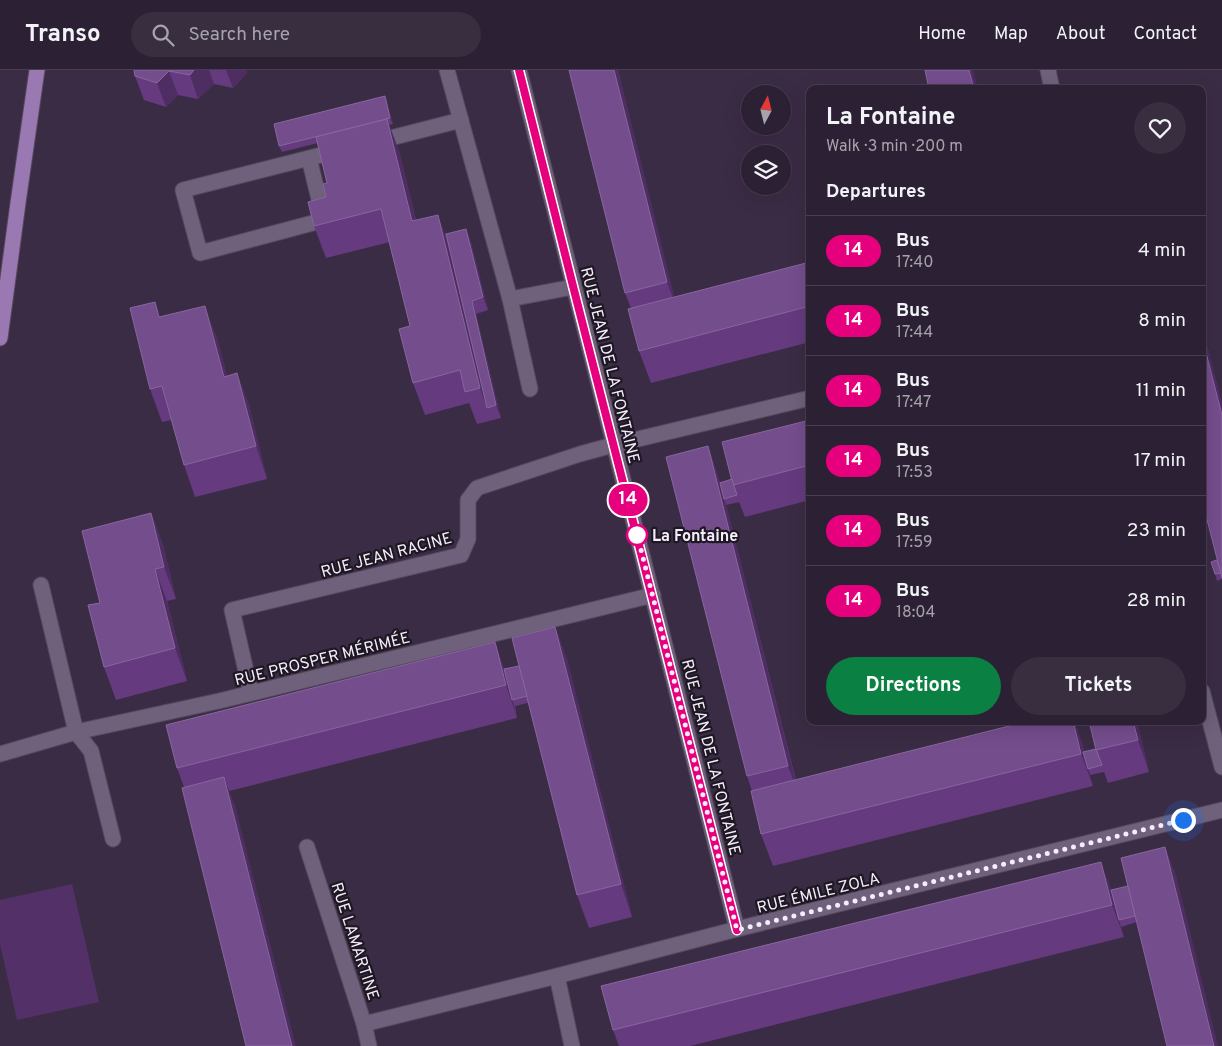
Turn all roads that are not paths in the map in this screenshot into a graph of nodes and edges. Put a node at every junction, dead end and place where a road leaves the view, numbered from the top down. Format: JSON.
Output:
{"nodes":[{"id":1,"x":37,"y":70,"type":"edge"},
{"id":2,"x":448,"y":70,"type":"edge"},
{"id":3,"x":519,"y":70,"type":"edge"},
{"id":4,"x":1048,"y":70,"type":"edge"},
{"id":5,"x":1051,"y":85,"type":"edge"},
{"id":6,"x":461,"y":120,"type":"junction"},
{"id":7,"x":309,"y":158,"type":"junction"},
{"id":8,"x":573,"y":287,"type":"junction"},
{"id":9,"x":510,"y":299,"type":"junction"},
{"id":10,"x":0,"y":338,"type":"edge"},
{"id":11,"x":530,"y":390,"type":"dead end"},
{"id":12,"x":806,"y":399,"type":"edge"},
{"id":13,"x":613,"y":445,"type":"junction"},
{"id":14,"x":42,"y":585,"type":"dead end"},
{"id":15,"x":653,"y":595,"type":"junction"},
{"id":16,"x":251,"y":693,"type":"junction"},
{"id":17,"x":1206,"y":706,"type":"edge"},
{"id":18,"x":76,"y":732,"type":"junction"},
{"id":19,"x":0,"y":754,"type":"edge"},
{"id":20,"x":1222,"y":767,"type":"edge"},
{"id":21,"x":1222,"y":810,"type":"edge"},
{"id":22,"x":113,"y":839,"type":"dead end"},
{"id":23,"x":307,"y":847,"type":"dead end"},
{"id":24,"x":737,"y":930,"type":"junction"},
{"id":25,"x":557,"y":976,"type":"junction"},
{"id":26,"x":364,"y":1024,"type":"junction"},
{"id":27,"x":369,"y":1046,"type":"edge"},
{"id":28,"x":572,"y":1046,"type":"edge"}],
"edges":[{"from":1,"to":10,"type":"main road"},
{"from":2,"to":6,"type":"street"},
{"from":3,"to":8,"type":"street","name":"RUE JEAN DE LA FONTAINE"},
{"from":4,"to":5,"type":"street"},
{"from":6,"to":7,"type":"street"},
{"from":6,"to":9,"type":"street"},
{"from":7,"to":7,"type":"street"},
{"from":8,"to":9,"type":"street"},
{"from":8,"to":13,"type":"street","name":"RUE JEAN DE LA FONTAINE"},
{"from":9,"to":11,"type":"street"},
{"from":12,"to":13,"type":"street","name":"RUE JEAN RACINE"},
{"from":13,"to":15,"type":"street","name":"RUE JEAN DE LA FONTAINE"},
{"from":13,"to":16,"type":"street","name":"RUE JEAN RACINE"},
{"from":14,"to":18,"type":"street"},
{"from":15,"to":16,"type":"street","name":"RUE PROSPER MÉRIMÉE"},
{"from":15,"to":24,"type":"street","name":"RUE JEAN DE LA FONTAINE"},
{"from":16,"to":18,"type":"street","name":"RUE PROSPER MÉRIMÉE"},
{"from":17,"to":20,"type":"street"},
{"from":18,"to":19,"type":"street","name":"RUE PROSPER MÉRIMÉE"},
{"from":18,"to":22,"type":"street"},
{"from":21,"to":24,"type":"street","name":"RUE ÉMILE ZOLA"},
{"from":23,"to":26,"type":"street","name":"RUE LAMARTINE"},
{"from":24,"to":25,"type":"street","name":"RUE ÉMILE ZOLA"},
{"from":25,"to":26,"type":"street","name":"RUE ÉMILE ZOLA"},
{"from":25,"to":28,"type":"street"},
{"from":26,"to":27,"type":"street","name":"RUE LAMARTINE"}]}
